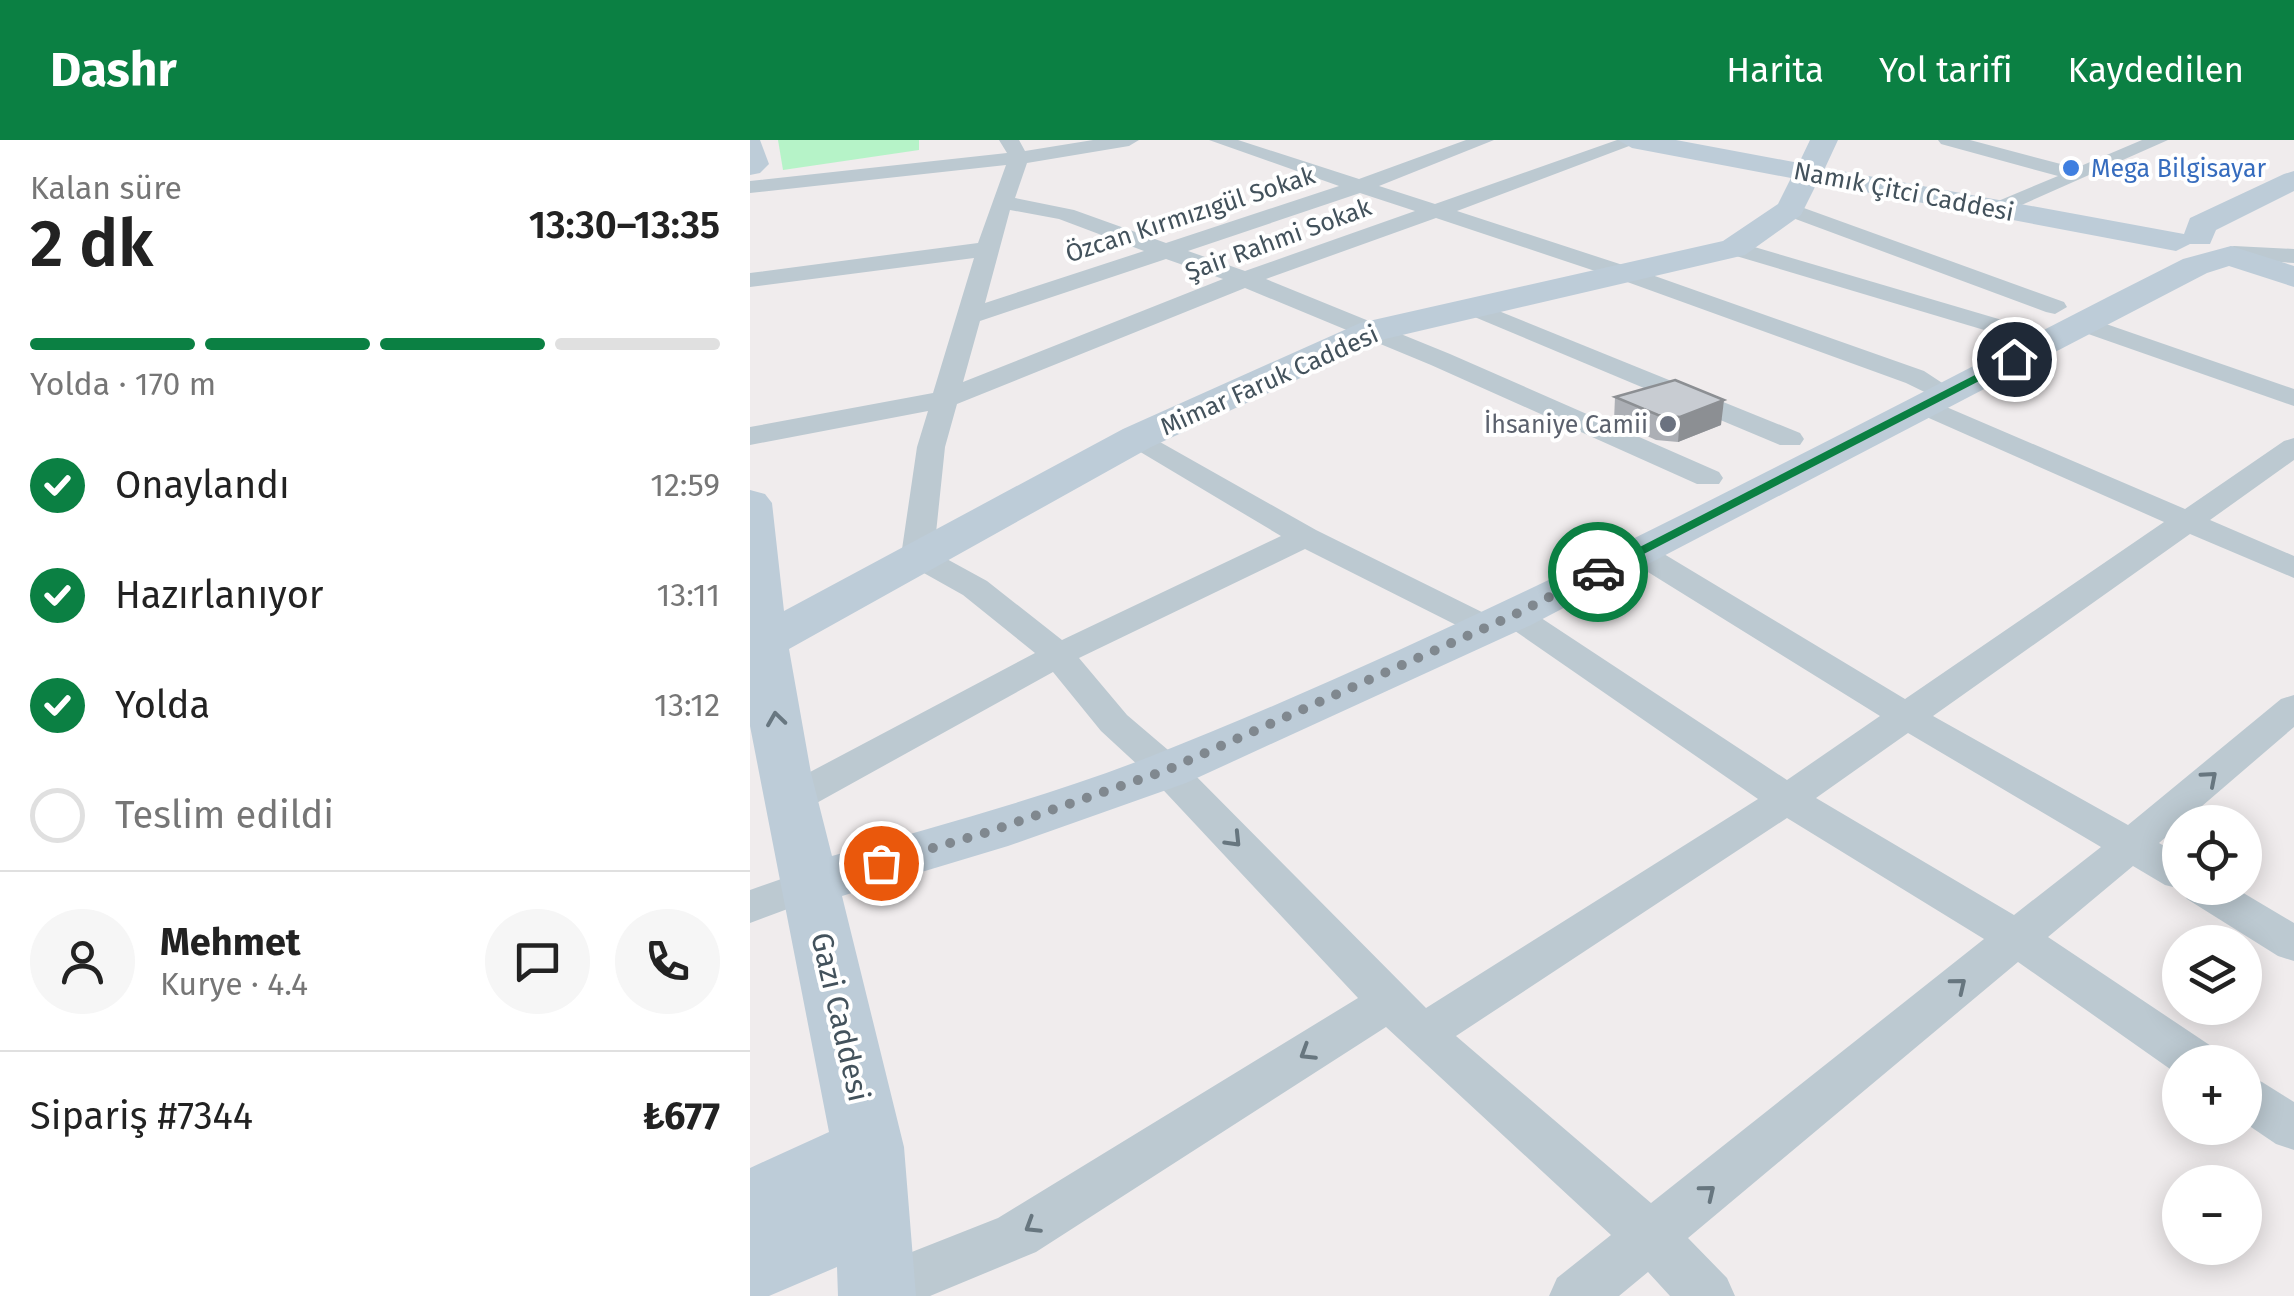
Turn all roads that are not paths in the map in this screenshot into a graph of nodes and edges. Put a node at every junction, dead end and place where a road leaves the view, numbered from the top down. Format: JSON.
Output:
{"nodes":[{"id":1,"x":1129,"y":140,"type":"edge"},
{"id":2,"x":1219,"y":140,"type":"edge"},
{"id":3,"x":1484,"y":140,"type":"edge"},
{"id":4,"x":1633,"y":140,"type":"edge"},
{"id":5,"x":1948,"y":140,"type":"edge"},
{"id":6,"x":2158,"y":140,"type":"edge"},
{"id":7,"x":1422,"y":144,"type":"dead end"},
{"id":8,"x":750,"y":146,"type":"edge"},
{"id":9,"x":1014,"y":149,"type":"edge"},
{"id":10,"x":1454,"y":152,"type":"junction"},
{"id":11,"x":1814,"y":156,"type":"edge"},
{"id":12,"x":750,"y":167,"type":"edge"},
{"id":13,"x":2076,"y":175,"type":"junction"},
{"id":14,"x":2294,"y":180,"type":"edge"},
{"id":15,"x":750,"y":187,"type":"edge"},
{"id":16,"x":1358,"y":187,"type":"junction"},
{"id":17,"x":1002,"y":203,"type":"junction"},
{"id":18,"x":1790,"y":209,"type":"junction"},
{"id":19,"x":2000,"y":209,"type":"junction"},
{"id":20,"x":1431,"y":212,"type":"junction"},
{"id":21,"x":1734,"y":248,"type":"junction"},
{"id":22,"x":2207,"y":248,"type":"junction"},
{"id":23,"x":988,"y":249,"type":"junction"},
{"id":24,"x":1167,"y":251,"type":"junction"},
{"id":25,"x":2294,"y":256,"type":"edge"},
{"id":26,"x":1627,"y":274,"type":"junction"},
{"id":27,"x":2294,"y":277,"type":"edge"},
{"id":28,"x":1248,"y":278,"type":"junction"},
{"id":29,"x":750,"y":280,"type":"edge"},
{"id":30,"x":1474,"y":308,"type":"junction"},
{"id":31,"x":2069,"y":316,"type":"junction"},
{"id":32,"x":968,"y":317,"type":"junction"},
{"id":33,"x":2010,"y":330,"type":"junction"},
{"id":34,"x":1373,"y":331,"type":"junction"},
{"id":35,"x":1928,"y":392,"type":"junction"},
{"id":36,"x":2294,"y":398,"type":"edge"},
{"id":37,"x":945,"y":399,"type":"junction"},
{"id":38,"x":750,"y":436,"type":"edge"},
{"id":39,"x":1137,"y":438,"type":"junction"},
{"id":40,"x":1790,"y":439,"type":"junction"},
{"id":41,"x":2294,"y":447,"type":"edge"},
{"id":42,"x":1708,"y":478,"type":"junction"},
{"id":43,"x":750,"y":503,"type":"edge"},
{"id":44,"x":2188,"y":521,"type":"junction"},
{"id":45,"x":1304,"y":537,"type":"junction"},
{"id":46,"x":1638,"y":552,"type":"junction"},
{"id":47,"x":917,"y":556,"type":"junction"},
{"id":48,"x":2294,"y":568,"type":"edge"},
{"id":49,"x":1485,"y":617,"type":"junction"},
{"id":50,"x":1058,"y":655,"type":"junction"},
{"id":51,"x":760,"y":656,"type":"edge"},
{"id":52,"x":2291,"y":713,"type":"edge"},
{"id":53,"x":1904,"y":716,"type":"junction"},
{"id":54,"x":1167,"y":770,"type":"junction"},
{"id":55,"x":1787,"y":799,"type":"junction"},
{"id":56,"x":790,"y":800,"type":"junction"},
{"id":57,"x":2132,"y":844,"type":"junction"},
{"id":58,"x":2162,"y":863,"type":"edge"},
{"id":59,"x":810,"y":884,"type":"junction"},
{"id":60,"x":2230,"y":905,"type":"edge"},
{"id":61,"x":750,"y":907,"type":"edge"},
{"id":62,"x":2017,"y":938,"type":"junction"},
{"id":63,"x":2294,"y":944,"type":"edge"},
{"id":64,"x":1406,"y":1018,"type":"junction"},
{"id":65,"x":2172,"y":1045,"type":"edge"},
{"id":66,"x":2262,"y":1108,"type":"edge"},
{"id":67,"x":2294,"y":1130,"type":"edge"},
{"id":68,"x":869,"y":1182,"type":"junction"},
{"id":69,"x":750,"y":1203,"type":"edge"},
{"id":70,"x":1652,"y":1238,"type":"junction"},
{"id":71,"x":750,"y":1268,"type":"edge"},
{"id":72,"x":877,"y":1294,"type":"edge"},
{"id":73,"x":1578,"y":1296,"type":"edge"},
{"id":74,"x":1707,"y":1296,"type":"edge"}],
"edges":[{"from":1,"to":9,"type":"street"},
{"from":2,"to":16,"type":"street"},
{"from":3,"to":10,"type":"street","name":"Özcan Kırmızıgül Sokak"},
{"from":4,"to":11,"type":"street","name":"Namık Çitci Caddesi"},
{"from":4,"to":20,"type":"street","name":"Şair Rahmi Sokak"},
{"from":5,"to":13,"type":"street"},
{"from":6,"to":13,"type":"street"},
{"from":7,"to":10,"type":"street"},
{"from":8,"to":12,"type":"street"},
{"from":9,"to":15,"type":"street"},
{"from":9,"to":17,"type":"street"},
{"from":10,"to":16,"type":"street","name":"Özcan Kırmızıgül Sokak"},
{"from":11,"to":18,"type":"street"},
{"from":11,"to":19,"type":"street","name":"Namık Çitci Caddesi"},
{"from":13,"to":19,"type":"street"},
{"from":14,"to":22,"type":"street"},
{"from":16,"to":20,"type":"street"},
{"from":16,"to":24,"type":"street","name":"Özcan Kırmızıgül Sokak"},
{"from":17,"to":23,"type":"street"},
{"from":17,"to":24,"type":"street"},
{"from":18,"to":21,"type":"street","name":"Mimar Faruk Caddesi"},
{"from":18,"to":31,"type":"street"},
{"from":19,"to":22,"type":"street","name":"Namık Çitci Caddesi"},
{"from":20,"to":26,"type":"street"},
{"from":20,"to":28,"type":"street","name":"Şair Rahmi Sokak"},
{"from":21,"to":26,"type":"street","name":"Mimar Faruk Caddesi"},
{"from":21,"to":33,"type":"street"},
{"from":22,"to":25,"type":"street"},
{"from":22,"to":27,"type":"street","name":"Namık Çitci Caddesi"},
{"from":22,"to":31,"type":"street"},
{"from":23,"to":29,"type":"street"},
{"from":23,"to":32,"type":"street"},
{"from":24,"to":28,"type":"street"},
{"from":24,"to":32,"type":"street","name":"Özcan Kırmızıgül Sokak"},
{"from":26,"to":30,"type":"street","name":"Mimar Faruk Caddesi"},
{"from":26,"to":35,"type":"street"},
{"from":28,"to":34,"type":"street"},
{"from":28,"to":37,"type":"street","name":"Şair Rahmi Sokak"},
{"from":30,"to":34,"type":"street","name":"Mimar Faruk Caddesi"},
{"from":30,"to":40,"type":"street"},
{"from":31,"to":33,"type":"street"},
{"from":31,"to":35,"type":"street"},
{"from":31,"to":36,"type":"street"},
{"from":32,"to":37,"type":"street"},
{"from":33,"to":35,"type":"street"},
{"from":34,"to":39,"type":"street","name":"Mimar Faruk Caddesi"},
{"from":34,"to":42,"type":"street"},
{"from":35,"to":40,"type":"street"},
{"from":35,"to":44,"type":"street"},
{"from":35,"to":46,"type":"street"},
{"from":37,"to":38,"type":"street","name":"Şair Rahmi Sokak"},
{"from":37,"to":47,"type":"street"},
{"from":39,"to":45,"type":"street"},
{"from":39,"to":47,"type":"street","name":"Mimar Faruk Caddesi"},
{"from":40,"to":42,"type":"street"},
{"from":41,"to":44,"type":"street"},
{"from":42,"to":49,"type":"street"},
{"from":43,"to":51,"type":"street","name":"Gazi Caddesi"},
{"from":44,"to":48,"type":"street"},
{"from":44,"to":53,"type":"street"},
{"from":45,"to":49,"type":"street"},
{"from":45,"to":50,"type":"street"},
{"from":46,"to":49,"type":"street"},
{"from":46,"to":53,"type":"street"},
{"from":47,"to":50,"type":"street"},
{"from":47,"to":51,"type":"street","name":"Mimar Faruk Caddesi"},
{"from":49,"to":54,"type":"street"},
{"from":49,"to":55,"type":"street"},
{"from":50,"to":54,"type":"street"},
{"from":50,"to":56,"type":"street"},
{"from":56,"to":51,"type":"street","name":"Gazi Caddesi","one_way":true},
{"from":57,"to":52,"type":"street","one_way":true},
{"from":53,"to":55,"type":"street"},
{"from":53,"to":57,"type":"street"},
{"from":54,"to":59,"type":"street"},
{"from":54,"to":64,"type":"street","one_way":true},
{"from":55,"to":62,"type":"street"},
{"from":55,"to":64,"type":"street"},
{"from":56,"to":59,"type":"street","name":"Gazi Caddesi"},
{"from":57,"to":58,"type":"street"},
{"from":57,"to":62,"type":"street"},
{"from":59,"to":61,"type":"street"},
{"from":59,"to":68,"type":"street","name":"Gazi Caddesi"},
{"from":60,"to":63,"type":"street"},
{"from":62,"to":65,"type":"street"},
{"from":70,"to":62,"type":"street","one_way":true},
{"from":64,"to":70,"type":"street"},
{"from":64,"to":72,"type":"street","one_way":true},
{"from":66,"to":67,"type":"street"},
{"from":68,"to":69,"type":"street"},
{"from":68,"to":71,"type":"street"},
{"from":68,"to":72,"type":"street","name":"Gazi Caddesi"},
{"from":70,"to":73,"type":"street"},
{"from":70,"to":74,"type":"street"}]}
